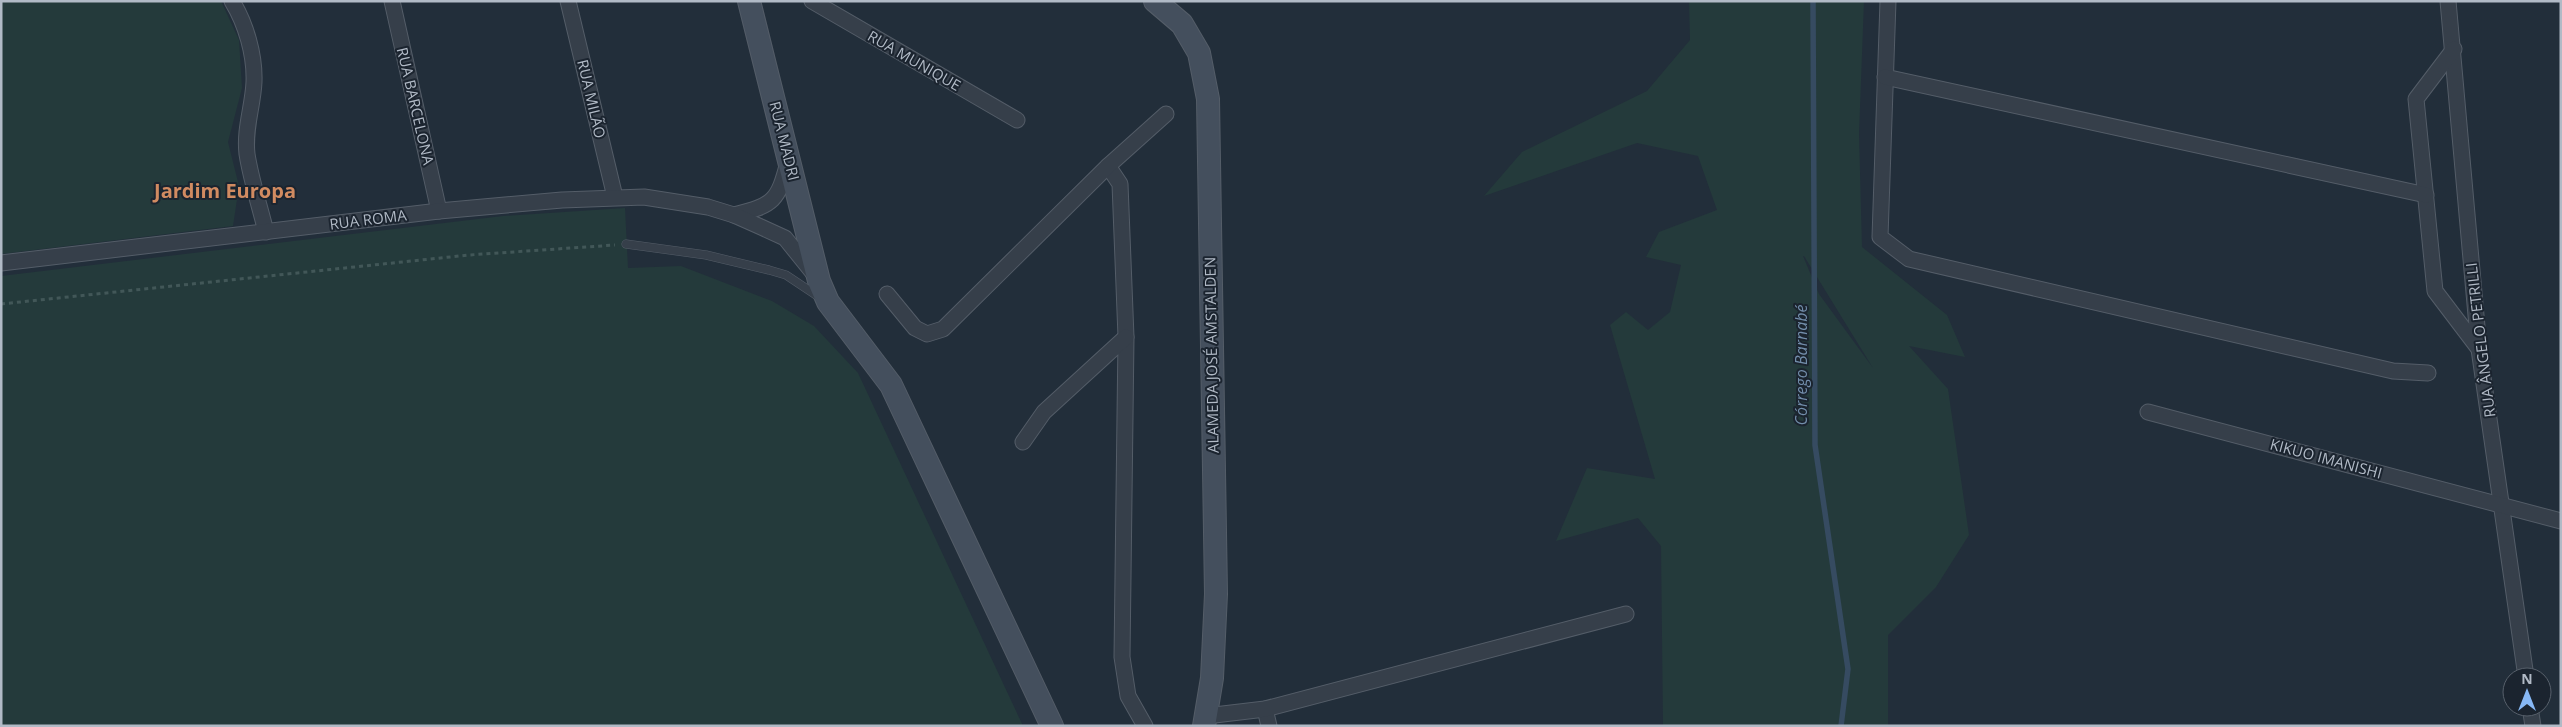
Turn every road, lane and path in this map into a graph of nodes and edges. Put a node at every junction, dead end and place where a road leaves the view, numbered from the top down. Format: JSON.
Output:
{"nodes":[{"id":1,"x":232,"y":1,"type":"edge"},
{"id":2,"x":392,"y":1,"type":"edge"},
{"id":3,"x":568,"y":1,"type":"edge"},
{"id":4,"x":749,"y":1,"type":"edge"},
{"id":5,"x":812,"y":1,"type":"edge"},
{"id":6,"x":1155,"y":1,"type":"edge"},
{"id":7,"x":1888,"y":1,"type":"edge"},
{"id":8,"x":2448,"y":1,"type":"edge"},
{"id":9,"x":2454,"y":48,"type":"junction"},
{"id":10,"x":1885,"y":78,"type":"junction"},
{"id":11,"x":1166,"y":114,"type":"dead end"},
{"id":12,"x":1016,"y":120,"type":"dead end"},
{"id":13,"x":789,"y":160,"type":"junction"},
{"id":14,"x":1108,"y":166,"type":"junction"},
{"id":15,"x":2426,"y":195,"type":"junction"},
{"id":16,"x":615,"y":197,"type":"junction"},
{"id":17,"x":439,"y":211,"type":"junction"},
{"id":18,"x":734,"y":215,"type":"junction"},
{"id":19,"x":266,"y":232,"type":"junction"},
{"id":20,"x":626,"y":244,"type":"joint"},
{"id":21,"x":1,"y":262,"type":"edge"},
{"id":22,"x":819,"y":281,"type":"junction"},
{"id":23,"x":887,"y":294,"type":"dead end"},
{"id":24,"x":828,"y":302,"type":"junction"},
{"id":25,"x":1,"y":304,"type":"edge"},
{"id":26,"x":1126,"y":337,"type":"junction"},
{"id":27,"x":2479,"y":349,"type":"junction"},
{"id":28,"x":2428,"y":373,"type":"dead end"},
{"id":29,"x":2148,"y":412,"type":"dead end"},
{"id":30,"x":1023,"y":442,"type":"dead end"},
{"id":31,"x":2503,"y":507,"type":"junction"},
{"id":32,"x":2561,"y":521,"type":"edge"},
{"id":33,"x":1626,"y":614,"type":"dead end"},
{"id":34,"x":2525,"y":667,"type":"edge"},
{"id":35,"x":1265,"y":708,"type":"junction"},
{"id":36,"x":1205,"y":721,"type":"edge"},
{"id":37,"x":1052,"y":726,"type":"edge"},
{"id":38,"x":1145,"y":726,"type":"edge"},
{"id":39,"x":1269,"y":726,"type":"edge"}],
"edges":[{"from":1,"to":19,"type":"street"},
{"from":2,"to":17,"type":"street","name":"RUA BARCELONA"},
{"from":3,"to":16,"type":"street","name":"RUA MILÃO"},
{"from":4,"to":13,"type":"street","name":"RUA MADRI"},
{"from":5,"to":12,"type":"street","name":"RUA MUNIQUE"},
{"from":6,"to":36,"type":"street","name":"ALAMEDA JOSÉ AMSTALDEN"},
{"from":7,"to":10,"type":"street"},
{"from":8,"to":9,"type":"street","name":"RUA ÂNGELO PETRILLI"},
{"from":9,"to":15,"type":"street"},
{"from":9,"to":27,"type":"street","name":"RUA ÂNGELO PETRILLI"},
{"from":10,"to":15,"type":"street"},
{"from":10,"to":28,"type":"street"},
{"from":11,"to":14,"type":"street"},
{"from":13,"to":18,"type":"street","name":"RUA ROMA"},
{"from":13,"to":22,"type":"street","name":"RUA MADRI"},
{"from":14,"to":23,"type":"street"},
{"from":14,"to":26,"type":"street"},
{"from":15,"to":27,"type":"street"},
{"from":16,"to":17,"type":"street","name":"RUA ROMA"},
{"from":16,"to":18,"type":"street","name":"RUA ROMA"},
{"from":17,"to":19,"type":"street","name":"RUA ROMA"},
{"from":18,"to":22,"type":"street","name":"RUA ROMA"},
{"from":19,"to":21,"type":"street","name":"RUA ROMA"},
{"from":20,"to":24,"type":"lane"},
{"from":20,"to":25,"type":"path"},
{"from":22,"to":24,"type":"street"},
{"from":24,"to":37,"type":"street"},
{"from":26,"to":30,"type":"street"},
{"from":26,"to":38,"type":"street"},
{"from":27,"to":31,"type":"street","name":"RUA ÂNGELO PETRILLI"},
{"from":29,"to":31,"type":"street","name":"KIKUO IMANISHI"},
{"from":31,"to":32,"type":"street","name":"KIKUO IMANISHI"},
{"from":31,"to":34,"type":"street","name":"RUA ÂNGELO PETRILLI"},
{"from":33,"to":35,"type":"street"},
{"from":35,"to":36,"type":"street"},
{"from":35,"to":39,"type":"street"}]}
